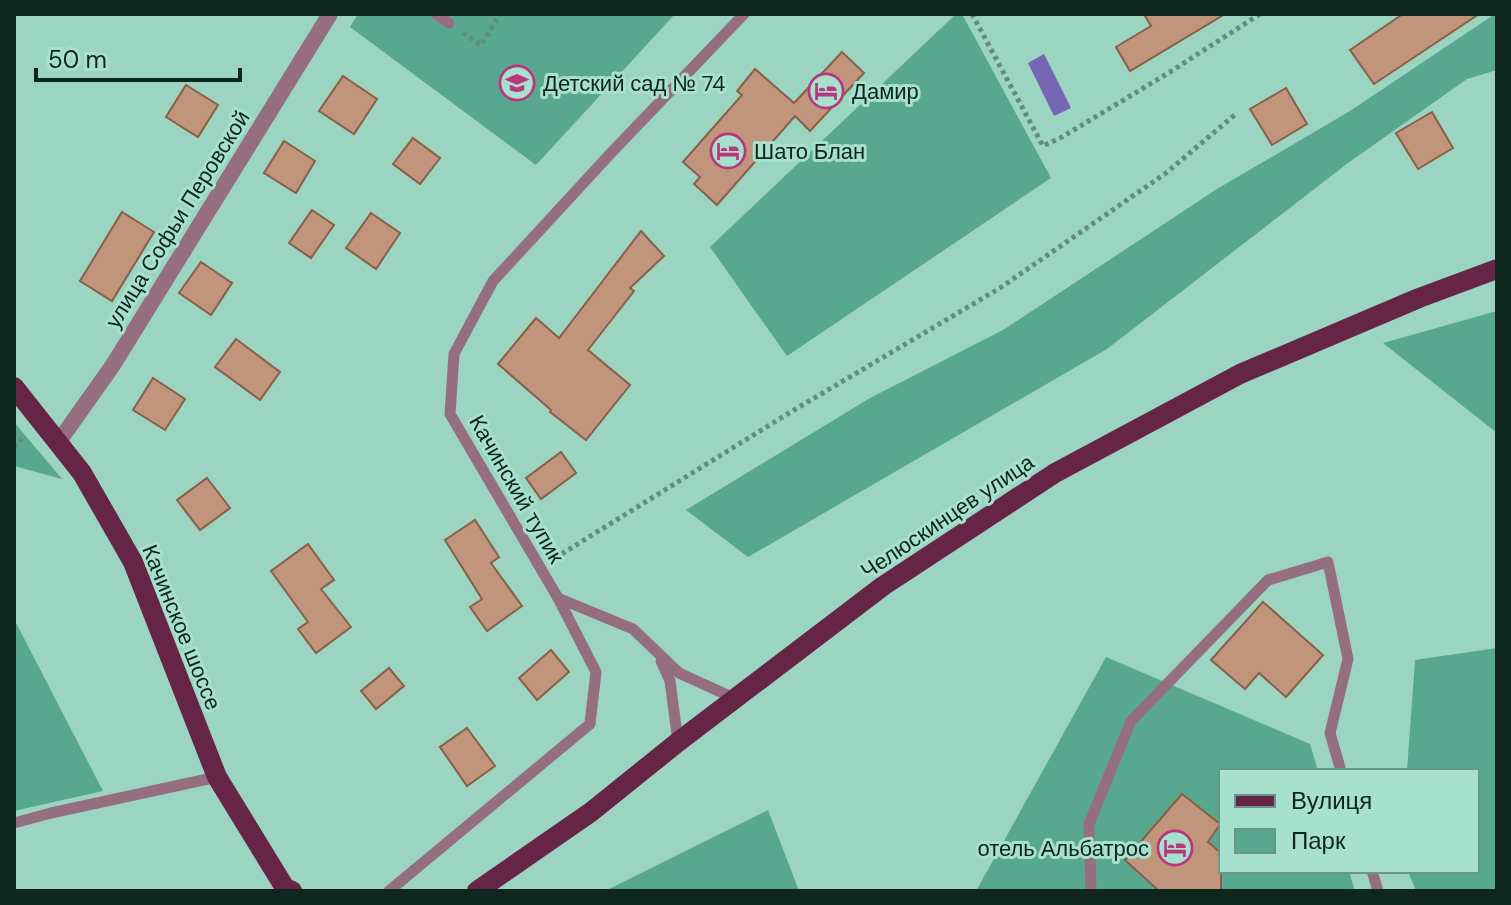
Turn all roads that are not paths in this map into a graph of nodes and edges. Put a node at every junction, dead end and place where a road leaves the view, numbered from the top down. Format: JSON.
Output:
{"nodes":[{"id":1,"x":330,"y":14,"type":"edge"},
{"id":2,"x":436,"y":14,"type":"edge"},
{"id":3,"x":744,"y":14,"type":"edge"},
{"id":4,"x":449,"y":23,"type":"road end"},
{"id":5,"x":1497,"y":269,"type":"edge"},
{"id":6,"x":14,"y":387,"type":"edge"},
{"id":7,"x":57,"y":444,"type":"junction"},
{"id":8,"x":558,"y":598,"type":"junction"},
{"id":9,"x":657,"y":653,"type":"junction"},
{"id":10,"x":736,"y":699,"type":"junction"},
{"id":11,"x":678,"y":742,"type":"junction"},
{"id":12,"x":1340,"y":769,"type":"edge"},
{"id":13,"x":217,"y":777,"type":"junction"},
{"id":14,"x":14,"y":823,"type":"edge"},
{"id":15,"x":286,"y":890,"type":"edge"},
{"id":16,"x":389,"y":891,"type":"edge"},
{"id":17,"x":477,"y":891,"type":"edge"},
{"id":18,"x":1091,"y":891,"type":"edge"}],
"edges":[{"from":1,"to":7,"type":"street","name":"улица Софьи Перовской"},
{"from":2,"to":4,"type":"lane"},
{"from":3,"to":8,"type":"lane","name":"Качинский тупик"},
{"from":5,"to":10,"type":"main road","name":"Челюскинцев улица"},
{"from":6,"to":7,"type":"main road","name":"Качинское шоссе"},
{"from":7,"to":13,"type":"main road","name":"Качинское шоссе"},
{"from":8,"to":9,"type":"lane"},
{"from":8,"to":16,"type":"lane","name":"Качинский тупик"},
{"from":9,"to":10,"type":"lane"},
{"from":9,"to":11,"type":"lane"},
{"from":10,"to":11,"type":"main road","name":"Челюскинцев улица"},
{"from":11,"to":17,"type":"main road","name":"Челюскинцев улица"},
{"from":12,"to":18,"type":"lane"},
{"from":13,"to":14,"type":"lane"},
{"from":13,"to":15,"type":"main road","name":"Качинское шоссе"}]}
